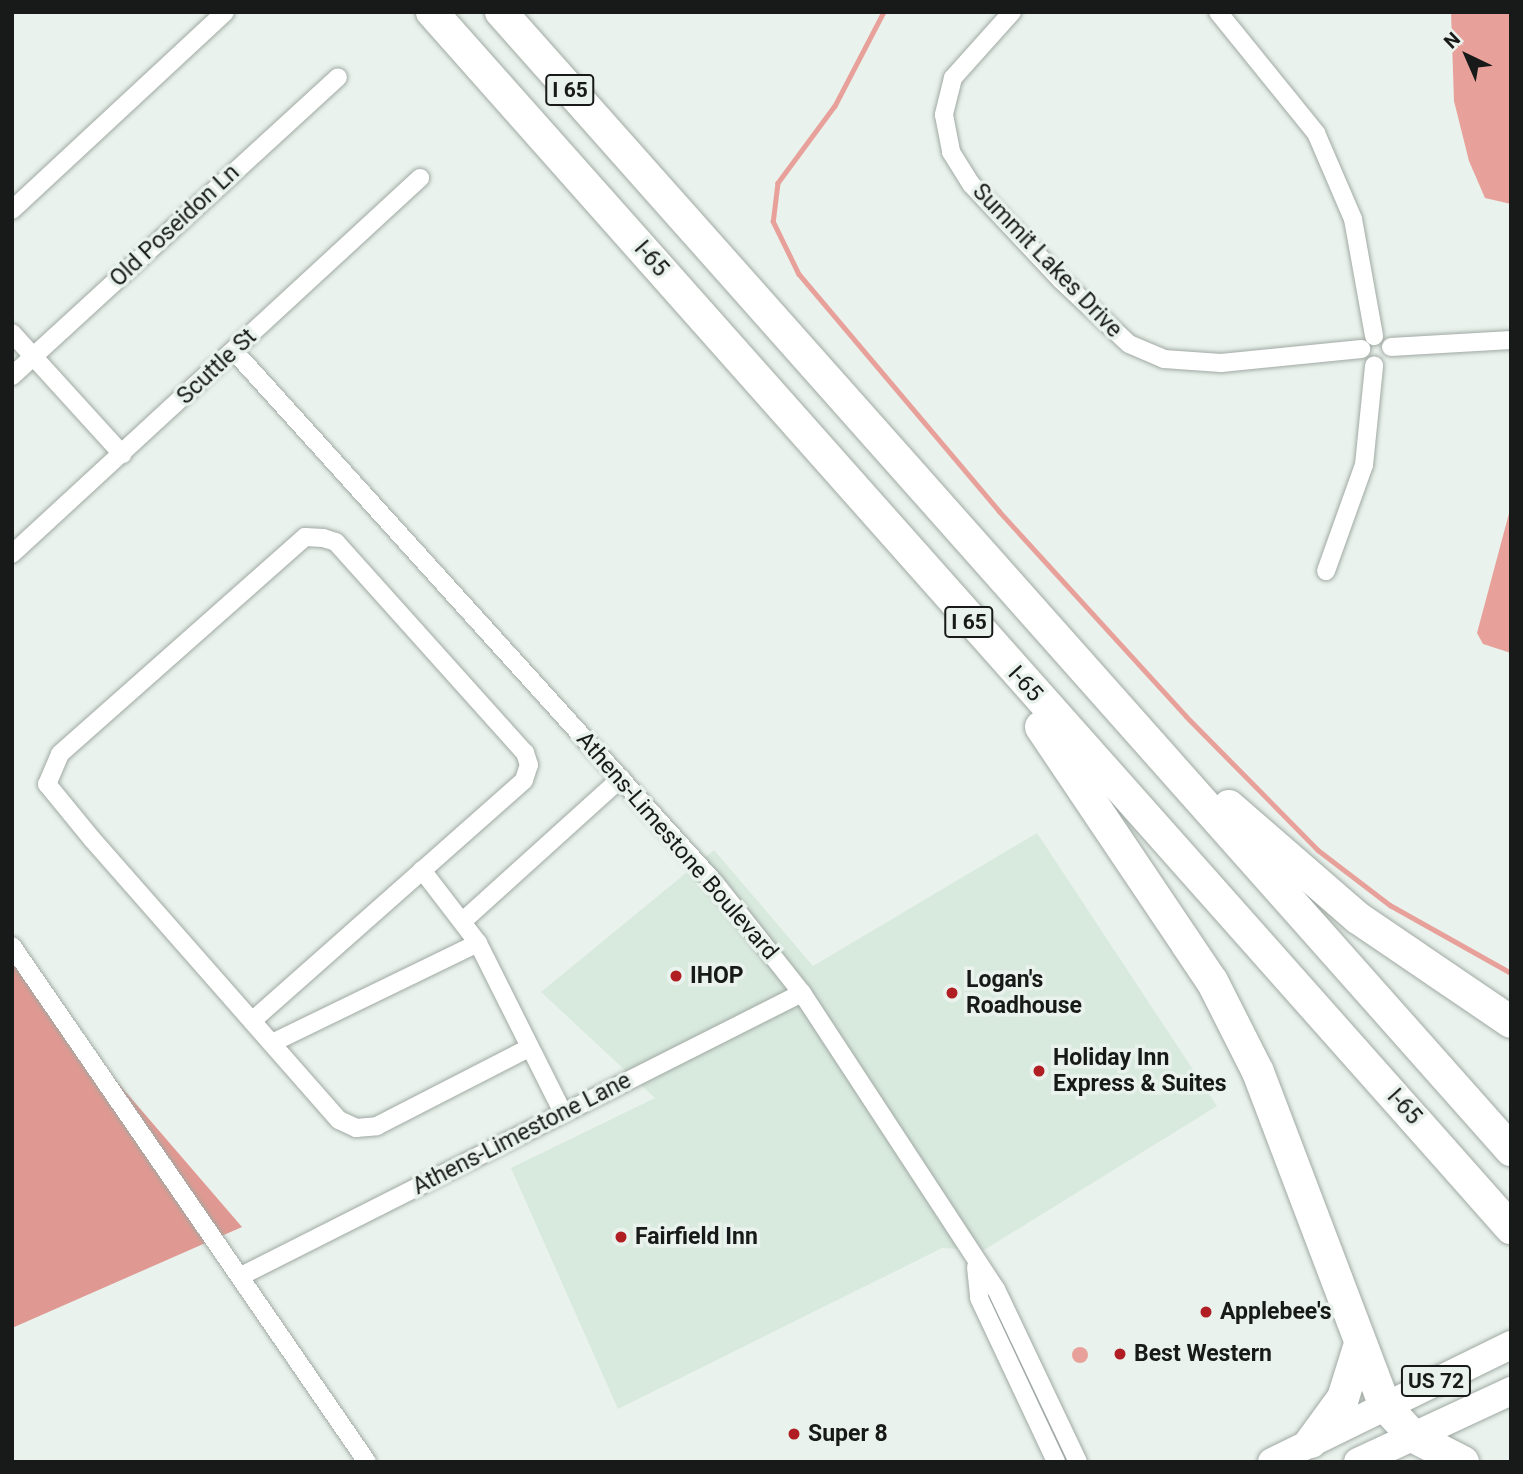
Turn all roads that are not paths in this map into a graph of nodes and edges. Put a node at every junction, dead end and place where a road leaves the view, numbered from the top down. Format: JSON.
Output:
{"nodes":[{"id":1,"x":225,"y":12,"type":"edge"},
{"id":2,"x":432,"y":12,"type":"edge"},
{"id":3,"x":500,"y":12,"type":"edge"},
{"id":4,"x":1012,"y":12,"type":"edge"},
{"id":5,"x":1219,"y":12,"type":"edge"},
{"id":6,"x":338,"y":77,"type":"dead end"},
{"id":7,"x":420,"y":178,"type":"dead end"},
{"id":8,"x":12,"y":210,"type":"edge"},
{"id":9,"x":12,"y":333,"type":"edge"},
{"id":10,"x":1511,"y":340,"type":"edge"},
{"id":11,"x":1368,"y":342,"type":"junction"},
{"id":12,"x":1391,"y":347,"type":"junction"},
{"id":13,"x":234,"y":351,"type":"junction"},
{"id":14,"x":33,"y":356,"type":"junction"},
{"id":15,"x":1374,"y":366,"type":"junction"},
{"id":16,"x":12,"y":376,"type":"edge"},
{"id":17,"x":122,"y":454,"type":"junction"},
{"id":18,"x":12,"y":554,"type":"edge"},
{"id":19,"x":1326,"y":571,"type":"dead end"},
{"id":20,"x":964,"y":616,"type":"junction"},
{"id":21,"x":1143,"y":731,"type":"junction"},
{"id":22,"x":621,"y":778,"type":"junction"},
{"id":23,"x":422,"y":870,"type":"junction"},
{"id":24,"x":463,"y":921,"type":"junction"},
{"id":25,"x":478,"y":943,"type":"junction"},
{"id":26,"x":12,"y":946,"type":"edge"},
{"id":27,"x":802,"y":993,"type":"junction"},
{"id":28,"x":253,"y":1021,"type":"junction"},
{"id":29,"x":1511,"y":1022,"type":"edge"},
{"id":30,"x":272,"y":1043,"type":"junction"},
{"id":31,"x":529,"y":1048,"type":"junction"},
{"id":32,"x":563,"y":1114,"type":"junction"},
{"id":33,"x":1511,"y":1150,"type":"edge"},
{"id":34,"x":1511,"y":1228,"type":"edge"},
{"id":35,"x":976,"y":1267,"type":"junction"},
{"id":36,"x":243,"y":1275,"type":"junction"},
{"id":37,"x":1360,"y":1344,"type":"junction"},
{"id":38,"x":1499,"y":1350,"type":"edge"},
{"id":39,"x":1511,"y":1391,"type":"edge"},
{"id":40,"x":1385,"y":1406,"type":"junction"},
{"id":41,"x":1414,"y":1437,"type":"junction"},
{"id":42,"x":1311,"y":1442,"type":"junction"},
{"id":43,"x":367,"y":1462,"type":"edge"},
{"id":44,"x":1056,"y":1462,"type":"edge"},
{"id":45,"x":1078,"y":1462,"type":"edge"},
{"id":46,"x":1272,"y":1462,"type":"edge"},
{"id":47,"x":1358,"y":1462,"type":"edge"},
{"id":48,"x":1463,"y":1462,"type":"edge"}],
"edges":[{"from":1,"to":8,"type":"street"},
{"from":2,"to":20,"type":"highway","name":"I-65","number":"I 65"},
{"from":3,"to":21,"type":"highway","number":"I 65"},
{"from":4,"to":11,"type":"street","name":"Summit Lakes Drive"},
{"from":5,"to":11,"type":"street"},
{"from":6,"to":14,"type":"street","name":"Old Poseidon Ln"},
{"from":7,"to":13,"type":"street","name":"Scuttle St"},
{"from":9,"to":14,"type":"street"},
{"from":10,"to":12,"type":"street"},
{"from":11,"to":12,"type":"street"},
{"from":11,"to":15,"type":"street"},
{"from":12,"to":15,"type":"street"},
{"from":13,"to":17,"type":"street","name":"Scuttle St"},
{"from":13,"to":22,"type":"street","name":"Athens-Limestone Boulevard"},
{"from":14,"to":16,"type":"street","name":"Old Poseidon Ln"},
{"from":14,"to":17,"type":"street"},
{"from":15,"to":19,"type":"street"},
{"from":17,"to":18,"type":"street","name":"Scuttle St"},
{"from":20,"to":34,"type":"highway","name":"I-65","number":"I 65"},
{"from":20,"to":37,"type":"highway"},
{"from":21,"to":29,"type":"highway"},
{"from":21,"to":33,"type":"highway","number":"I 65"},
{"from":22,"to":24,"type":"street"},
{"from":22,"to":27,"type":"street","name":"Athens-Limestone Boulevard"},
{"from":23,"to":24,"type":"street"},
{"from":23,"to":28,"type":"street"},
{"from":23,"to":28,"type":"street"},
{"from":24,"to":25,"type":"street"},
{"from":25,"to":30,"type":"street"},
{"from":25,"to":31,"type":"street"},
{"from":26,"to":36,"type":"street"},
{"from":27,"to":32,"type":"street","name":"Athens-Limestone Lane"},
{"from":27,"to":35,"type":"street","name":"Athens-Limestone Boulevard"},
{"from":28,"to":30,"type":"street"},
{"from":30,"to":31,"type":"street"},
{"from":31,"to":32,"type":"street"},
{"from":32,"to":36,"type":"street","name":"Athens-Limestone Lane"},
{"from":35,"to":44,"type":"street","name":"Athens-Limestone Boulevard"},
{"from":35,"to":45,"type":"street","name":"Athens-Limestone Boulevard"},
{"from":36,"to":43,"type":"street"},
{"from":37,"to":40,"type":"highway"},
{"from":37,"to":42,"type":"highway"},
{"from":38,"to":40,"type":"highway","number":"US 72"},
{"from":39,"to":41,"type":"highway","number":"US 72"},
{"from":40,"to":41,"type":"highway"},
{"from":40,"to":42,"type":"highway","number":"US 72"},
{"from":41,"to":47,"type":"highway","number":"US 72"},
{"from":41,"to":48,"type":"highway"},
{"from":42,"to":46,"type":"highway","number":"US 72"}]}
